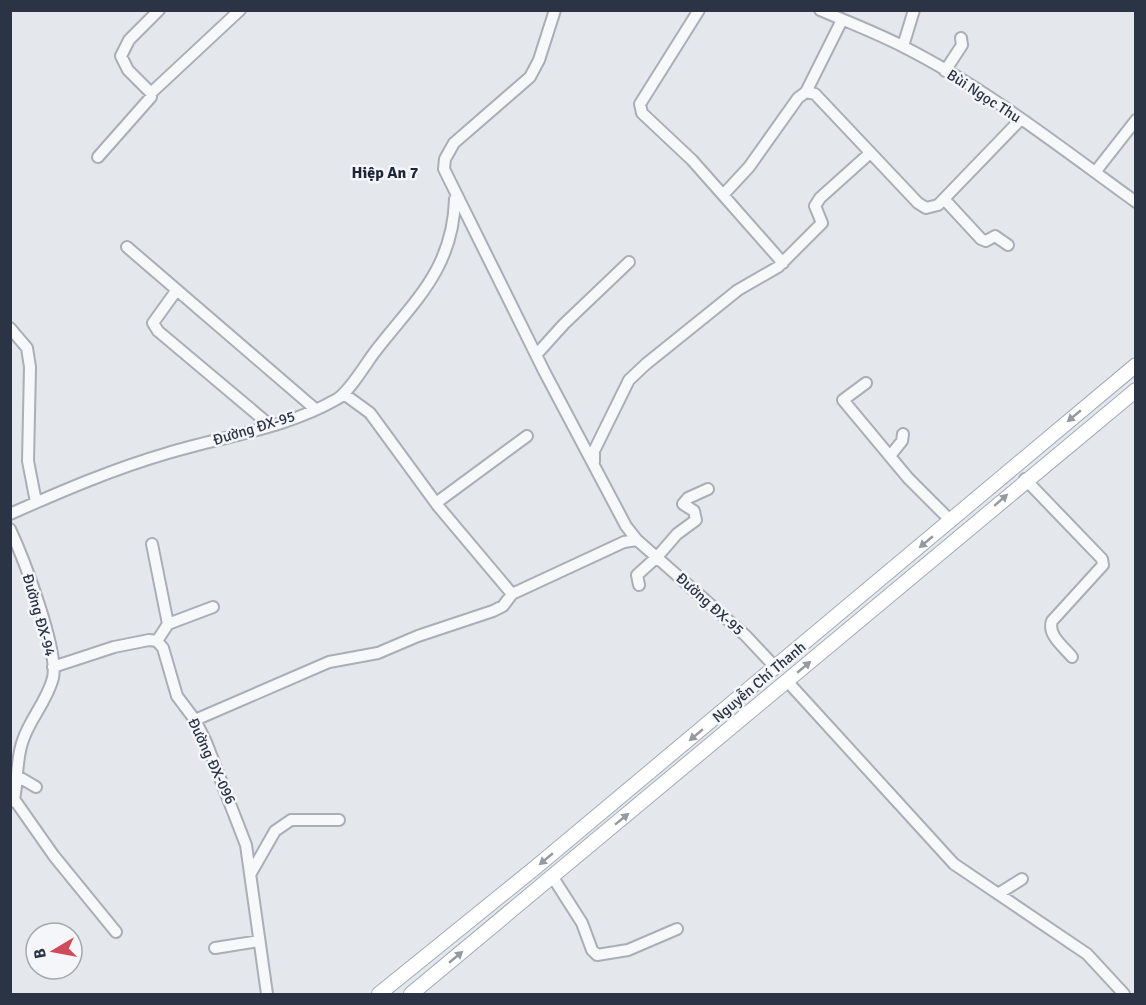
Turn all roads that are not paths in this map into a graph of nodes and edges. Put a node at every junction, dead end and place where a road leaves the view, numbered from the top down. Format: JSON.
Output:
{"nodes":[{"id":1,"x":159,"y":10,"type":"edge"},
{"id":2,"x":240,"y":10,"type":"edge"},
{"id":3,"x":555,"y":10,"type":"edge"},
{"id":4,"x":699,"y":10,"type":"edge"},
{"id":5,"x":820,"y":10,"type":"edge"},
{"id":6,"x":914,"y":10,"type":"edge"},
{"id":7,"x":842,"y":20,"type":"junction"},
{"id":8,"x":962,"y":38,"type":"dead end"},
{"id":9,"x":903,"y":46,"type":"junction"},
{"id":10,"x":945,"y":70,"type":"junction"},
{"id":11,"x":806,"y":92,"type":"junction"},
{"id":12,"x":151,"y":93,"type":"junction"},
{"id":13,"x":1021,"y":119,"type":"junction"},
{"id":14,"x":1136,"y":120,"type":"edge"},
{"id":15,"x":869,"y":154,"type":"junction"},
{"id":16,"x":98,"y":157,"type":"dead end"},
{"id":17,"x":1096,"y":171,"type":"junction"},
{"id":18,"x":455,"y":195,"type":"junction"},
{"id":19,"x":723,"y":195,"type":"junction"},
{"id":20,"x":944,"y":199,"type":"junction"},
{"id":21,"x":1136,"y":202,"type":"edge"},
{"id":22,"x":1008,"y":245,"type":"dead end"},
{"id":23,"x":127,"y":247,"type":"dead end"},
{"id":24,"x":629,"y":262,"type":"dead end"},
{"id":25,"x":783,"y":263,"type":"junction"},
{"id":26,"x":176,"y":291,"type":"junction"},
{"id":27,"x":10,"y":328,"type":"edge"},
{"id":28,"x":536,"y":355,"type":"junction"},
{"id":29,"x":1136,"y":365,"type":"edge"},
{"id":30,"x":866,"y":383,"type":"dead end"},
{"id":31,"x":1136,"y":390,"type":"edge"},
{"id":32,"x":344,"y":394,"type":"junction"},
{"id":33,"x":1095,"y":399,"type":"junction"},
{"id":34,"x":314,"y":408,"type":"junction"},
{"id":35,"x":1106,"y":412,"type":"junction"},
{"id":36,"x":271,"y":426,"type":"junction"},
{"id":37,"x":903,"y":434,"type":"dead end"},
{"id":38,"x":527,"y":436,"type":"dead end"},
{"id":39,"x":890,"y":456,"type":"junction"},
{"id":40,"x":594,"y":466,"type":"junction"},
{"id":41,"x":1025,"y":479,"type":"junction"},
{"id":42,"x":708,"y":489,"type":"dead end"},
{"id":43,"x":36,"y":502,"type":"junction"},
{"id":44,"x":436,"y":503,"type":"junction"},
{"id":45,"x":10,"y":514,"type":"edge"},
{"id":46,"x":951,"y":521,"type":"junction"},
{"id":47,"x":10,"y":529,"type":"edge"},
{"id":48,"x":963,"y":533,"type":"junction"},
{"id":49,"x":637,"y":540,"type":"junction"},
{"id":50,"x":152,"y":543,"type":"dead end"},
{"id":51,"x":657,"y":557,"type":"junction"},
{"id":52,"x":639,"y":585,"type":"dead end"},
{"id":53,"x":512,"y":594,"type":"junction"},
{"id":54,"x":213,"y":607,"type":"dead end"},
{"id":55,"x":168,"y":624,"type":"junction"},
{"id":56,"x":157,"y":641,"type":"junction"},
{"id":57,"x":1072,"y":657,"type":"dead end"},
{"id":58,"x":53,"y":667,"type":"junction"},
{"id":59,"x":776,"y":668,"type":"junction"},
{"id":60,"x":787,"y":681,"type":"junction"},
{"id":61,"x":195,"y":720,"type":"junction"},
{"id":62,"x":19,"y":777,"type":"junction"},
{"id":63,"x":36,"y":787,"type":"dead end"},
{"id":64,"x":12,"y":800,"type":"edge"},
{"id":65,"x":339,"y":820,"type":"dead end"},
{"id":66,"x":251,"y":873,"type":"junction"},
{"id":67,"x":552,"y":876,"type":"junction"},
{"id":68,"x":1022,"y":879,"type":"dead end"},
{"id":69,"x":998,"y":894,"type":"junction"},
{"id":70,"x":677,"y":929,"type":"dead end"},
{"id":71,"x":116,"y":933,"type":"dead end"},
{"id":72,"x":259,"y":941,"type":"junction"},
{"id":73,"x":215,"y":948,"type":"dead end"},
{"id":74,"x":267,"y":994,"type":"edge"},
{"id":75,"x":379,"y":994,"type":"edge"},
{"id":76,"x":411,"y":994,"type":"edge"},
{"id":77,"x":1124,"y":994,"type":"edge"}],
"edges":[{"from":1,"to":12,"type":"street"},
{"from":2,"to":12,"type":"street"},
{"from":3,"to":18,"type":"street","name":"Đường ĐX-95"},
{"from":4,"to":19,"type":"street"},
{"from":5,"to":7,"type":"street","name":"Bùi Ngọc Thu"},
{"from":6,"to":9,"type":"street"},
{"from":7,"to":9,"type":"street","name":"Bùi Ngọc Thu"},
{"from":7,"to":11,"type":"street"},
{"from":8,"to":10,"type":"street"},
{"from":9,"to":10,"type":"street","name":"Bùi Ngọc Thu"},
{"from":10,"to":13,"type":"street","name":"Bùi Ngọc Thu"},
{"from":11,"to":15,"type":"street"},
{"from":11,"to":19,"type":"street"},
{"from":12,"to":16,"type":"street"},
{"from":13,"to":17,"type":"street","name":"Bùi Ngọc Thu"},
{"from":13,"to":20,"type":"street"},
{"from":14,"to":17,"type":"street"},
{"from":15,"to":20,"type":"street"},
{"from":15,"to":25,"type":"street"},
{"from":17,"to":21,"type":"street","name":"Bùi Ngọc Thu"},
{"from":18,"to":28,"type":"street","name":"Đường ĐX-95"},
{"from":18,"to":32,"type":"street","name":"Đường ĐX-95"},
{"from":19,"to":25,"type":"street"},
{"from":20,"to":22,"type":"street"},
{"from":23,"to":26,"type":"street"},
{"from":24,"to":28,"type":"street"},
{"from":25,"to":40,"type":"street"},
{"from":26,"to":34,"type":"street"},
{"from":26,"to":36,"type":"street"},
{"from":27,"to":43,"type":"street"},
{"from":28,"to":40,"type":"street","name":"Đường ĐX-95"},
{"from":29,"to":33,"type":"main road","name":"Nguyễn Chí Thanh"},
{"from":30,"to":39,"type":"street"},
{"from":31,"to":35,"type":"main road","name":"Nguyễn Chí Thanh"},
{"from":32,"to":34,"type":"street","name":"Đường ĐX-95"},
{"from":32,"to":44,"type":"street"},
{"from":33,"to":35,"type":"main road"},
{"from":33,"to":46,"type":"main road","name":"Nguyễn Chí Thanh","one_way":true},
{"from":34,"to":36,"type":"street","name":"Đường ĐX-95"},
{"from":35,"to":41,"type":"main road","name":"Nguyễn Chí Thanh"},
{"from":36,"to":43,"type":"street","name":"Đường ĐX-95"},
{"from":37,"to":39,"type":"street"},
{"from":38,"to":44,"type":"street"},
{"from":39,"to":46,"type":"street"},
{"from":40,"to":49,"type":"street","name":"Đường ĐX-95"},
{"from":48,"to":41,"type":"main road","name":"Nguyễn Chí Thanh","one_way":true},
{"from":41,"to":57,"type":"street"},
{"from":42,"to":51,"type":"street"},
{"from":43,"to":45,"type":"street","name":"Đường ĐX-95"},
{"from":44,"to":53,"type":"street"},
{"from":46,"to":48,"type":"main road"},
{"from":46,"to":59,"type":"main road","name":"Nguyễn Chí Thanh","one_way":true},
{"from":47,"to":58,"type":"street","name":"Đường ĐX-94"},
{"from":60,"to":48,"type":"main road","name":"Nguyễn Chí Thanh","one_way":true},
{"from":49,"to":51,"type":"street","name":"Đường ĐX-95"},
{"from":49,"to":53,"type":"street"},
{"from":50,"to":55,"type":"street"},
{"from":51,"to":52,"type":"street"},
{"from":51,"to":59,"type":"street","name":"Đường ĐX-95"},
{"from":53,"to":61,"type":"street"},
{"from":54,"to":55,"type":"street"},
{"from":55,"to":56,"type":"street"},
{"from":56,"to":58,"type":"street"},
{"from":56,"to":61,"type":"street","name":"Đường ĐX-096"},
{"from":58,"to":62,"type":"street","name":"Đường ĐX-94"},
{"from":59,"to":60,"type":"main road"},
{"from":59,"to":75,"type":"main road","name":"Nguyễn Chí Thanh","one_way":true},
{"from":67,"to":60,"type":"main road","name":"Nguyễn Chí Thanh","one_way":true},
{"from":60,"to":69,"type":"street"},
{"from":61,"to":66,"type":"street","name":"Đường ĐX-096"},
{"from":62,"to":63,"type":"street"},
{"from":62,"to":64,"type":"street","name":"Đường ĐX-94"},
{"from":64,"to":71,"type":"street"},
{"from":65,"to":66,"type":"street"},
{"from":66,"to":72,"type":"street","name":"Đường ĐX-096"},
{"from":67,"to":70,"type":"street"},
{"from":76,"to":67,"type":"main road","name":"Nguyễn Chí Thanh","one_way":true},
{"from":68,"to":69,"type":"street"},
{"from":69,"to":77,"type":"street"},
{"from":72,"to":73,"type":"street"},
{"from":72,"to":74,"type":"street","name":"Đường ĐX-096"}]}
